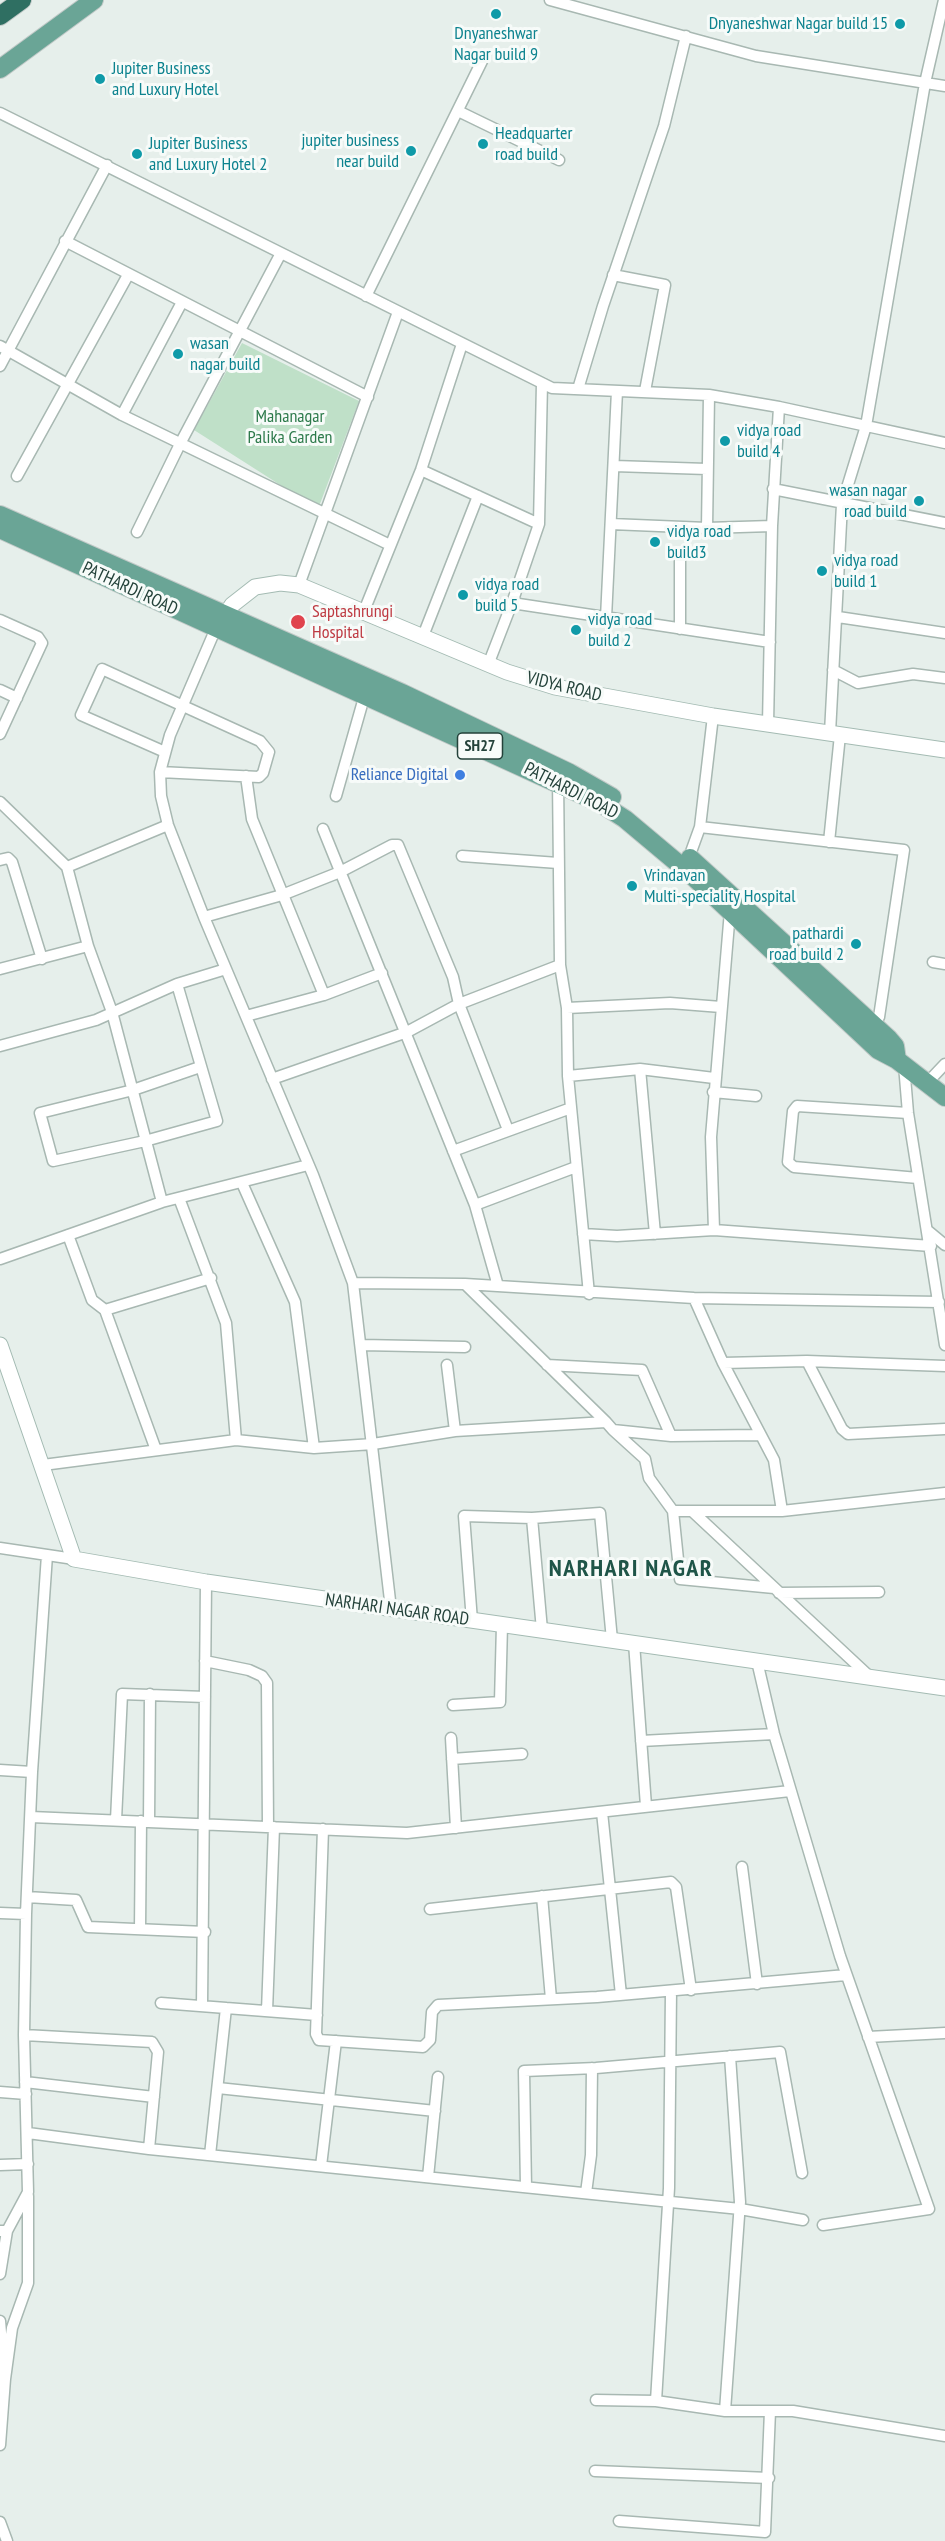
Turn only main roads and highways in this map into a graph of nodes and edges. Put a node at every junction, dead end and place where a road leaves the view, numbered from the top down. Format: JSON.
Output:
{"nodes":[{"id":1,"x":22,"y":0,"type":"edge"},
{"id":2,"x":94,"y":0,"type":"edge"},
{"id":3,"x":0,"y":16,"type":"edge"},
{"id":4,"x":0,"y":69,"type":"edge"},
{"id":5,"x":0,"y":515,"type":"edge"},
{"id":6,"x":0,"y":528,"type":"edge"},
{"id":7,"x":221,"y":622,"type":"junction"},
{"id":8,"x":559,"y":775,"type":"junction"},
{"id":9,"x":945,"y":1097,"type":"edge"}],
"edges":[{"from":1,"to":3,"type":"highway"},
{"from":2,"to":4,"type":"main road"},
{"from":5,"to":7,"type":"main road"},
{"from":6,"to":7,"type":"main road","name":"PATHARDI ROAD","number":"SH27"},
{"from":7,"to":8,"type":"main road","name":"PATHARDI ROAD","number":"SH27"},
{"from":7,"to":8,"type":"main road"},
{"from":8,"to":9,"type":"main road","name":"PATHARDI ROAD","number":"SH27"}]}
